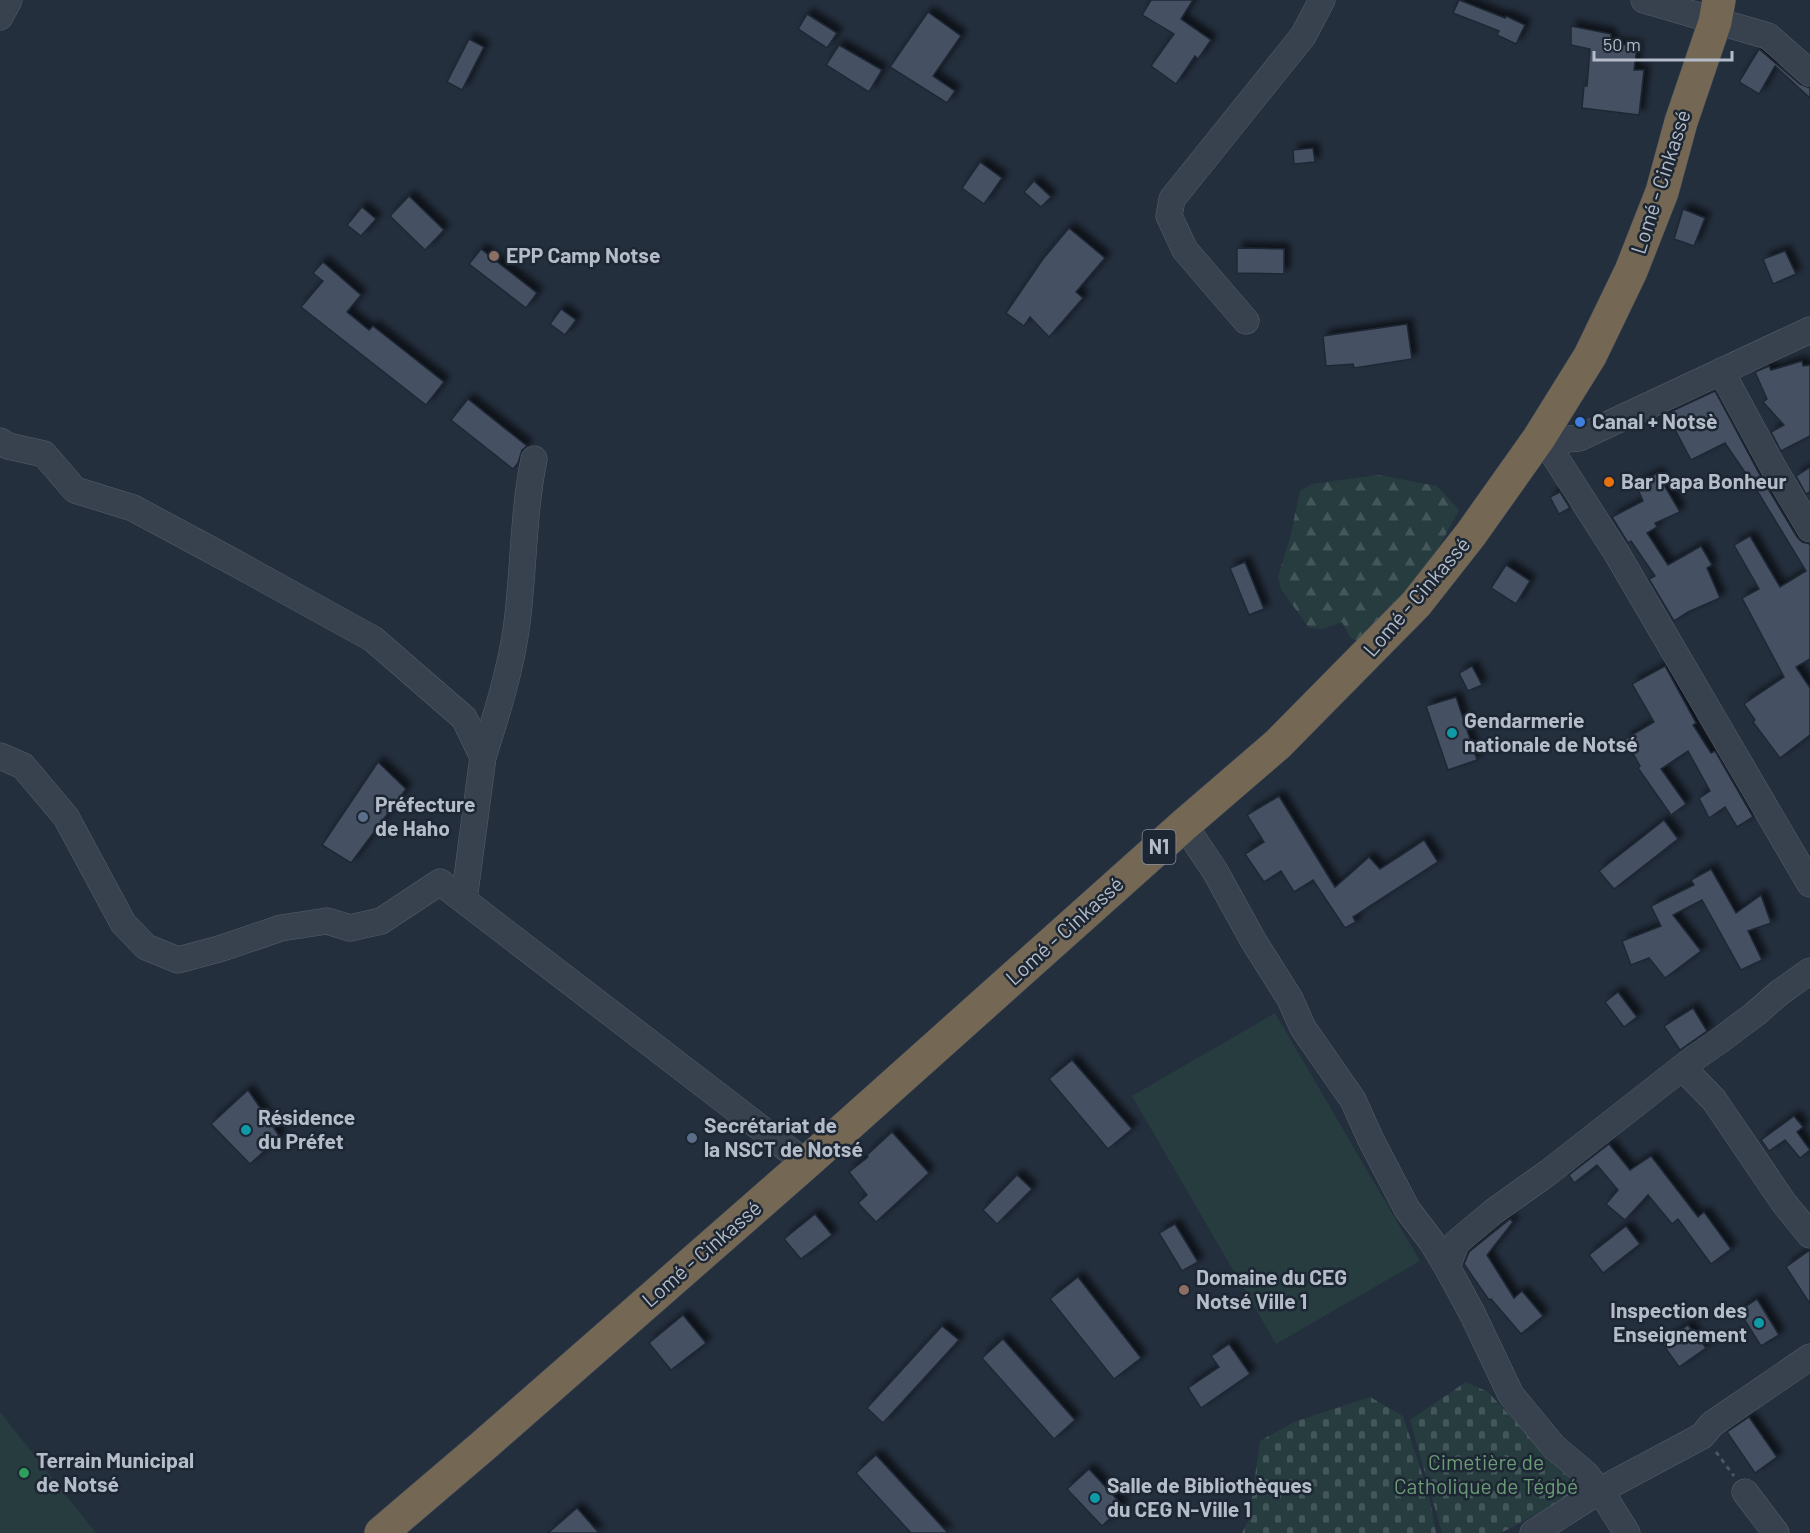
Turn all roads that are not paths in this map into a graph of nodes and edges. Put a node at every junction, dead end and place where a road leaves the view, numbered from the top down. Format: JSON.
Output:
{"nodes":[{"id":1,"x":9,"y":0,"type":"edge"},
{"id":2,"x":1322,"y":0,"type":"edge"},
{"id":3,"x":1644,"y":0,"type":"edge"},
{"id":4,"x":1717,"y":11,"type":"edge"},
{"id":5,"x":0,"y":16,"type":"edge"},
{"id":6,"x":1810,"y":73,"type":"edge"},
{"id":7,"x":1246,"y":321,"type":"dead end"},
{"id":8,"x":1810,"y":330,"type":"edge"},
{"id":9,"x":1721,"y":371,"type":"junction"},
{"id":10,"x":1542,"y":439,"type":"junction"},
{"id":11,"x":0,"y":441,"type":"edge"},
{"id":12,"x":534,"y":459,"type":"dead end"},
{"id":13,"x":1810,"y":529,"type":"edge"},
{"id":14,"x":0,"y":756,"type":"edge"},
{"id":15,"x":483,"y":757,"type":"junction"},
{"id":16,"x":1184,"y":825,"type":"junction"},
{"id":17,"x":1810,"y":884,"type":"edge"},
{"id":18,"x":464,"y":900,"type":"junction"},
{"id":19,"x":1810,"y":971,"type":"edge"},
{"id":20,"x":1683,"y":1068,"type":"junction"},
{"id":21,"x":806,"y":1163,"type":"junction"},
{"id":22,"x":1810,"y":1235,"type":"edge"},
{"id":23,"x":1447,"y":1267,"type":"junction"},
{"id":24,"x":1810,"y":1357,"type":"edge"},
{"id":25,"x":1599,"y":1491,"type":"junction"},
{"id":26,"x":1745,"y":1492,"type":"road end"},
{"id":27,"x":381,"y":1533,"type":"edge"},
{"id":28,"x":1533,"y":1533,"type":"edge"},
{"id":29,"x":1626,"y":1533,"type":"edge"},
{"id":30,"x":1776,"y":1533,"type":"edge"}],
"edges":[{"from":1,"to":5,"type":"street"},
{"from":2,"to":7,"type":"street"},
{"from":3,"to":4,"type":"street"},
{"from":4,"to":6,"type":"street"},
{"from":4,"to":10,"type":"highway","name":"Lomé - Cinkassé","number":"N1"},
{"from":8,"to":9,"type":"street"},
{"from":9,"to":10,"type":"street"},
{"from":9,"to":13,"type":"street"},
{"from":10,"to":16,"type":"highway","name":"Lomé - Cinkassé","number":"N1"},
{"from":10,"to":17,"type":"street"},
{"from":11,"to":15,"type":"street"},
{"from":12,"to":15,"type":"street"},
{"from":14,"to":18,"type":"street"},
{"from":15,"to":18,"type":"street"},
{"from":16,"to":21,"type":"highway","name":"Lomé - Cinkassé","number":"N1"},
{"from":16,"to":23,"type":"street"},
{"from":18,"to":21,"type":"street"},
{"from":19,"to":20,"type":"street"},
{"from":20,"to":22,"type":"street"},
{"from":20,"to":23,"type":"street"},
{"from":21,"to":27,"type":"highway","name":"Lomé - Cinkassé","number":"N1"},
{"from":23,"to":25,"type":"street"},
{"from":24,"to":25,"type":"street"},
{"from":25,"to":28,"type":"street"},
{"from":25,"to":29,"type":"street"},
{"from":26,"to":30,"type":"street"}]}
